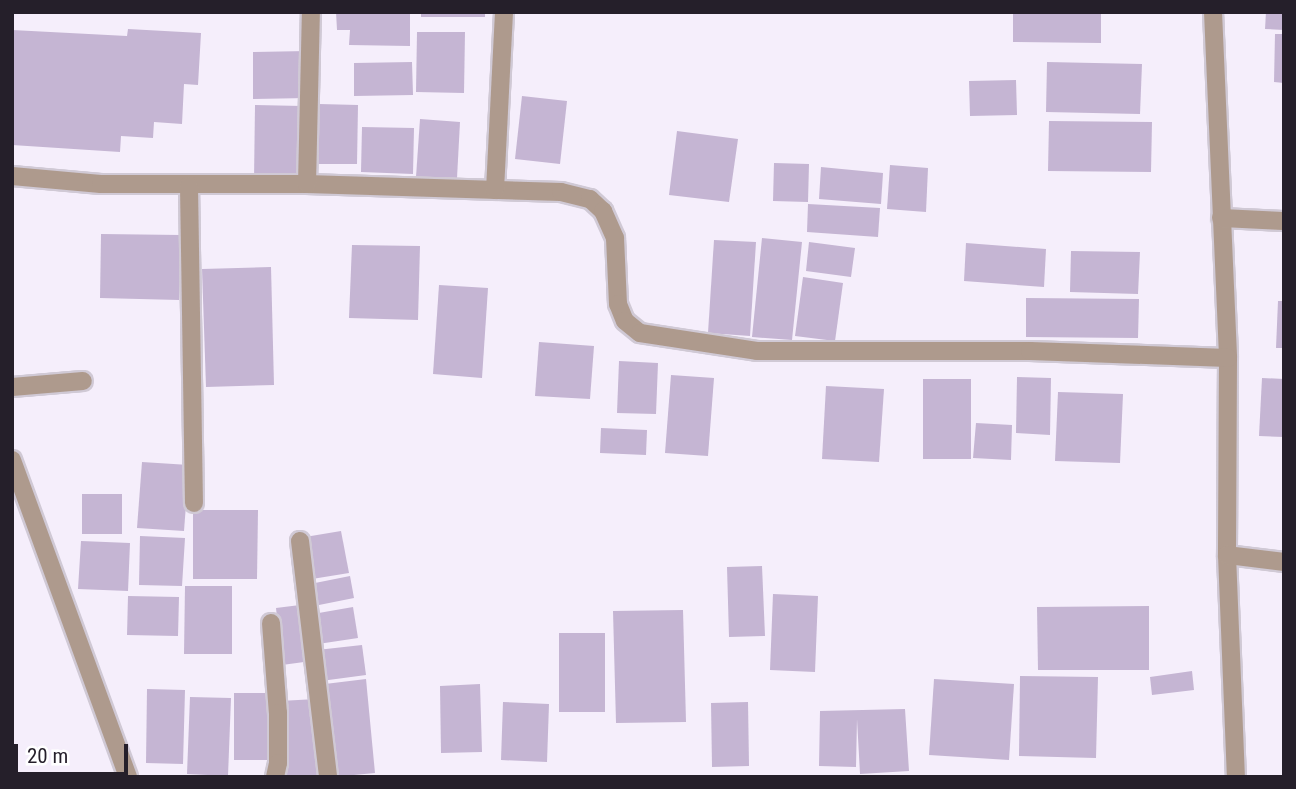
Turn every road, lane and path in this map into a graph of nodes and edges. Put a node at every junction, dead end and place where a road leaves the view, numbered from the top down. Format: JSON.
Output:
{"nodes":[{"id":1,"x":311,"y":12,"type":"edge"},
{"id":2,"x":504,"y":12,"type":"edge"},
{"id":3,"x":1213,"y":12,"type":"edge"},
{"id":4,"x":12,"y":176,"type":"edge"},
{"id":5,"x":307,"y":184,"type":"junction"},
{"id":6,"x":189,"y":186,"type":"junction"},
{"id":7,"x":495,"y":190,"type":"junction"},
{"id":8,"x":1221,"y":218,"type":"junction"},
{"id":9,"x":1284,"y":221,"type":"edge"},
{"id":10,"x":1228,"y":358,"type":"junction"},
{"id":11,"x":83,"y":381,"type":"dead end"},
{"id":12,"x":12,"y":387,"type":"edge"},
{"id":13,"x":12,"y":460,"type":"edge"},
{"id":14,"x":194,"y":503,"type":"dead end"},
{"id":15,"x":300,"y":541,"type":"dead end"},
{"id":16,"x":1227,"y":555,"type":"junction"},
{"id":17,"x":1284,"y":562,"type":"edge"},
{"id":18,"x":271,"y":623,"type":"dead end"},
{"id":19,"x":128,"y":777,"type":"edge"},
{"id":20,"x":275,"y":777,"type":"edge"},
{"id":21,"x":328,"y":777,"type":"edge"},
{"id":22,"x":1237,"y":777,"type":"edge"}],
"edges":[{"from":1,"to":5,"type":"street"},
{"from":2,"to":7,"type":"street"},
{"from":3,"to":8,"type":"street"},
{"from":4,"to":6,"type":"street"},
{"from":5,"to":6,"type":"street"},
{"from":5,"to":7,"type":"street"},
{"from":6,"to":14,"type":"street"},
{"from":7,"to":10,"type":"street"},
{"from":8,"to":9,"type":"street"},
{"from":8,"to":10,"type":"street"},
{"from":10,"to":16,"type":"street"},
{"from":11,"to":12,"type":"street"},
{"from":13,"to":19,"type":"street"},
{"from":15,"to":21,"type":"street"},
{"from":16,"to":17,"type":"street"},
{"from":16,"to":22,"type":"street"},
{"from":18,"to":20,"type":"street"}]}
